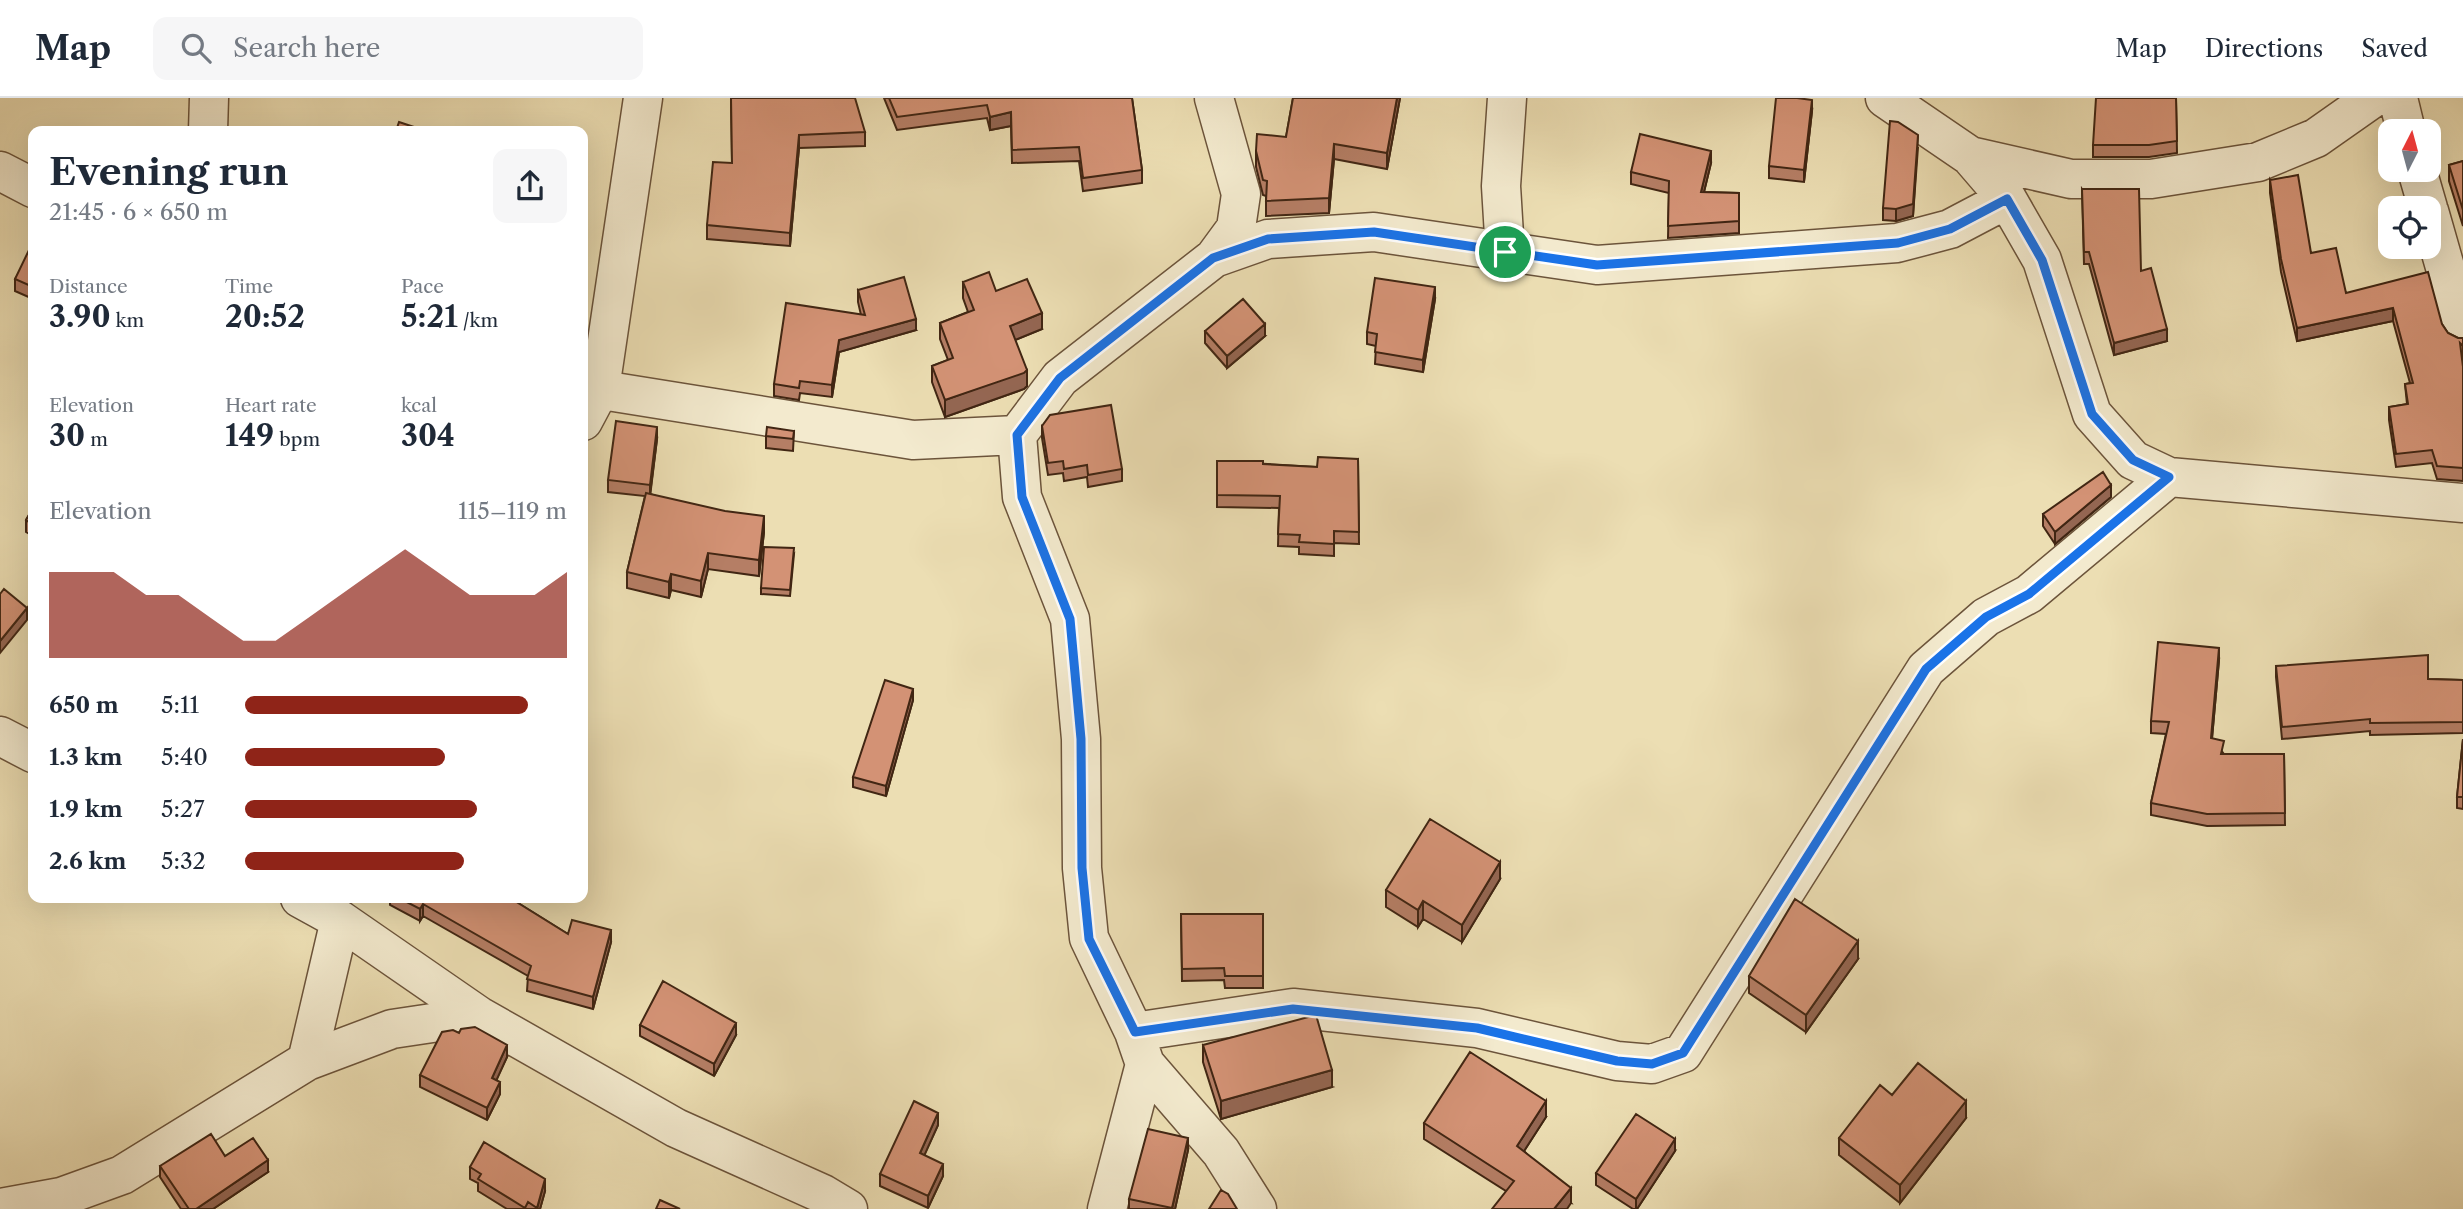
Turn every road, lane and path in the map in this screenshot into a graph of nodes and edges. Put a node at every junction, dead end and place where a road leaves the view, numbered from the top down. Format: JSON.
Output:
{"nodes":[{"id":1,"x":209,"y":98,"type":"edge"},
{"id":2,"x":643,"y":98,"type":"edge"},
{"id":3,"x":1214,"y":98,"type":"edge"},
{"id":4,"x":1507,"y":98,"type":"edge"},
{"id":5,"x":1885,"y":98,"type":"edge"},
{"id":6,"x":2374,"y":98,"type":"edge"},
{"id":7,"x":2398,"y":98,"type":"edge"},
{"id":8,"x":2403,"y":119,"type":"edge"},
{"id":9,"x":208,"y":126,"type":"edge"},
{"id":10,"x":1970,"y":156,"type":"junction"},
{"id":11,"x":0,"y":171,"type":"edge"},
{"id":12,"x":28,"y":185,"type":"edge"},
{"id":13,"x":2007,"y":199,"type":"junction"},
{"id":14,"x":1505,"y":252,"type":"junction"},
{"id":15,"x":2441,"y":252,"type":"edge"},
{"id":16,"x":1213,"y":258,"type":"junction"},
{"id":17,"x":2463,"y":330,"type":"edge"},
{"id":18,"x":589,"y":399,"type":"edge"},
{"id":19,"x":1017,"y":435,"type":"junction"},
{"id":20,"x":2169,"y":477,"type":"junction"},
{"id":21,"x":2463,"y":503,"type":"edge"},
{"id":22,"x":0,"y":736,"type":"edge"},
{"id":23,"x":28,"y":750,"type":"edge"},
{"id":24,"x":309,"y":903,"type":"edge"},
{"id":25,"x":340,"y":920,"type":"junction"},
{"id":26,"x":479,"y":1016,"type":"junction"},
{"id":27,"x":1140,"y":1048,"type":"junction"},
{"id":28,"x":307,"y":1061,"type":"junction"},
{"id":29,"x":0,"y":1208,"type":"edge"},
{"id":30,"x":848,"y":1209,"type":"edge"},
{"id":31,"x":1107,"y":1209,"type":"edge"},
{"id":32,"x":1257,"y":1209,"type":"edge"}],
"edges":[{"from":1,"to":9,"type":"street"},
{"from":2,"to":18,"type":"street"},
{"from":3,"to":16,"type":"street"},
{"from":4,"to":14,"type":"street"},
{"from":5,"to":10,"type":"street"},
{"from":6,"to":10,"type":"street"},
{"from":7,"to":8,"type":"street"},
{"from":10,"to":13,"type":"street"},
{"from":11,"to":12,"type":"street"},
{"from":13,"to":14,"type":"street"},
{"from":13,"to":20,"type":"street"},
{"from":14,"to":16,"type":"street"},
{"from":15,"to":17,"type":"street"},
{"from":16,"to":19,"type":"street"},
{"from":18,"to":19,"type":"street"},
{"from":19,"to":27,"type":"street"},
{"from":20,"to":21,"type":"street"},
{"from":20,"to":27,"type":"street"},
{"from":22,"to":23,"type":"street"},
{"from":24,"to":25,"type":"street"},
{"from":25,"to":26,"type":"street"},
{"from":25,"to":28,"type":"street"},
{"from":26,"to":28,"type":"street"},
{"from":26,"to":30,"type":"street"},
{"from":27,"to":31,"type":"street"},
{"from":27,"to":32,"type":"street"},
{"from":28,"to":29,"type":"street"}]}
